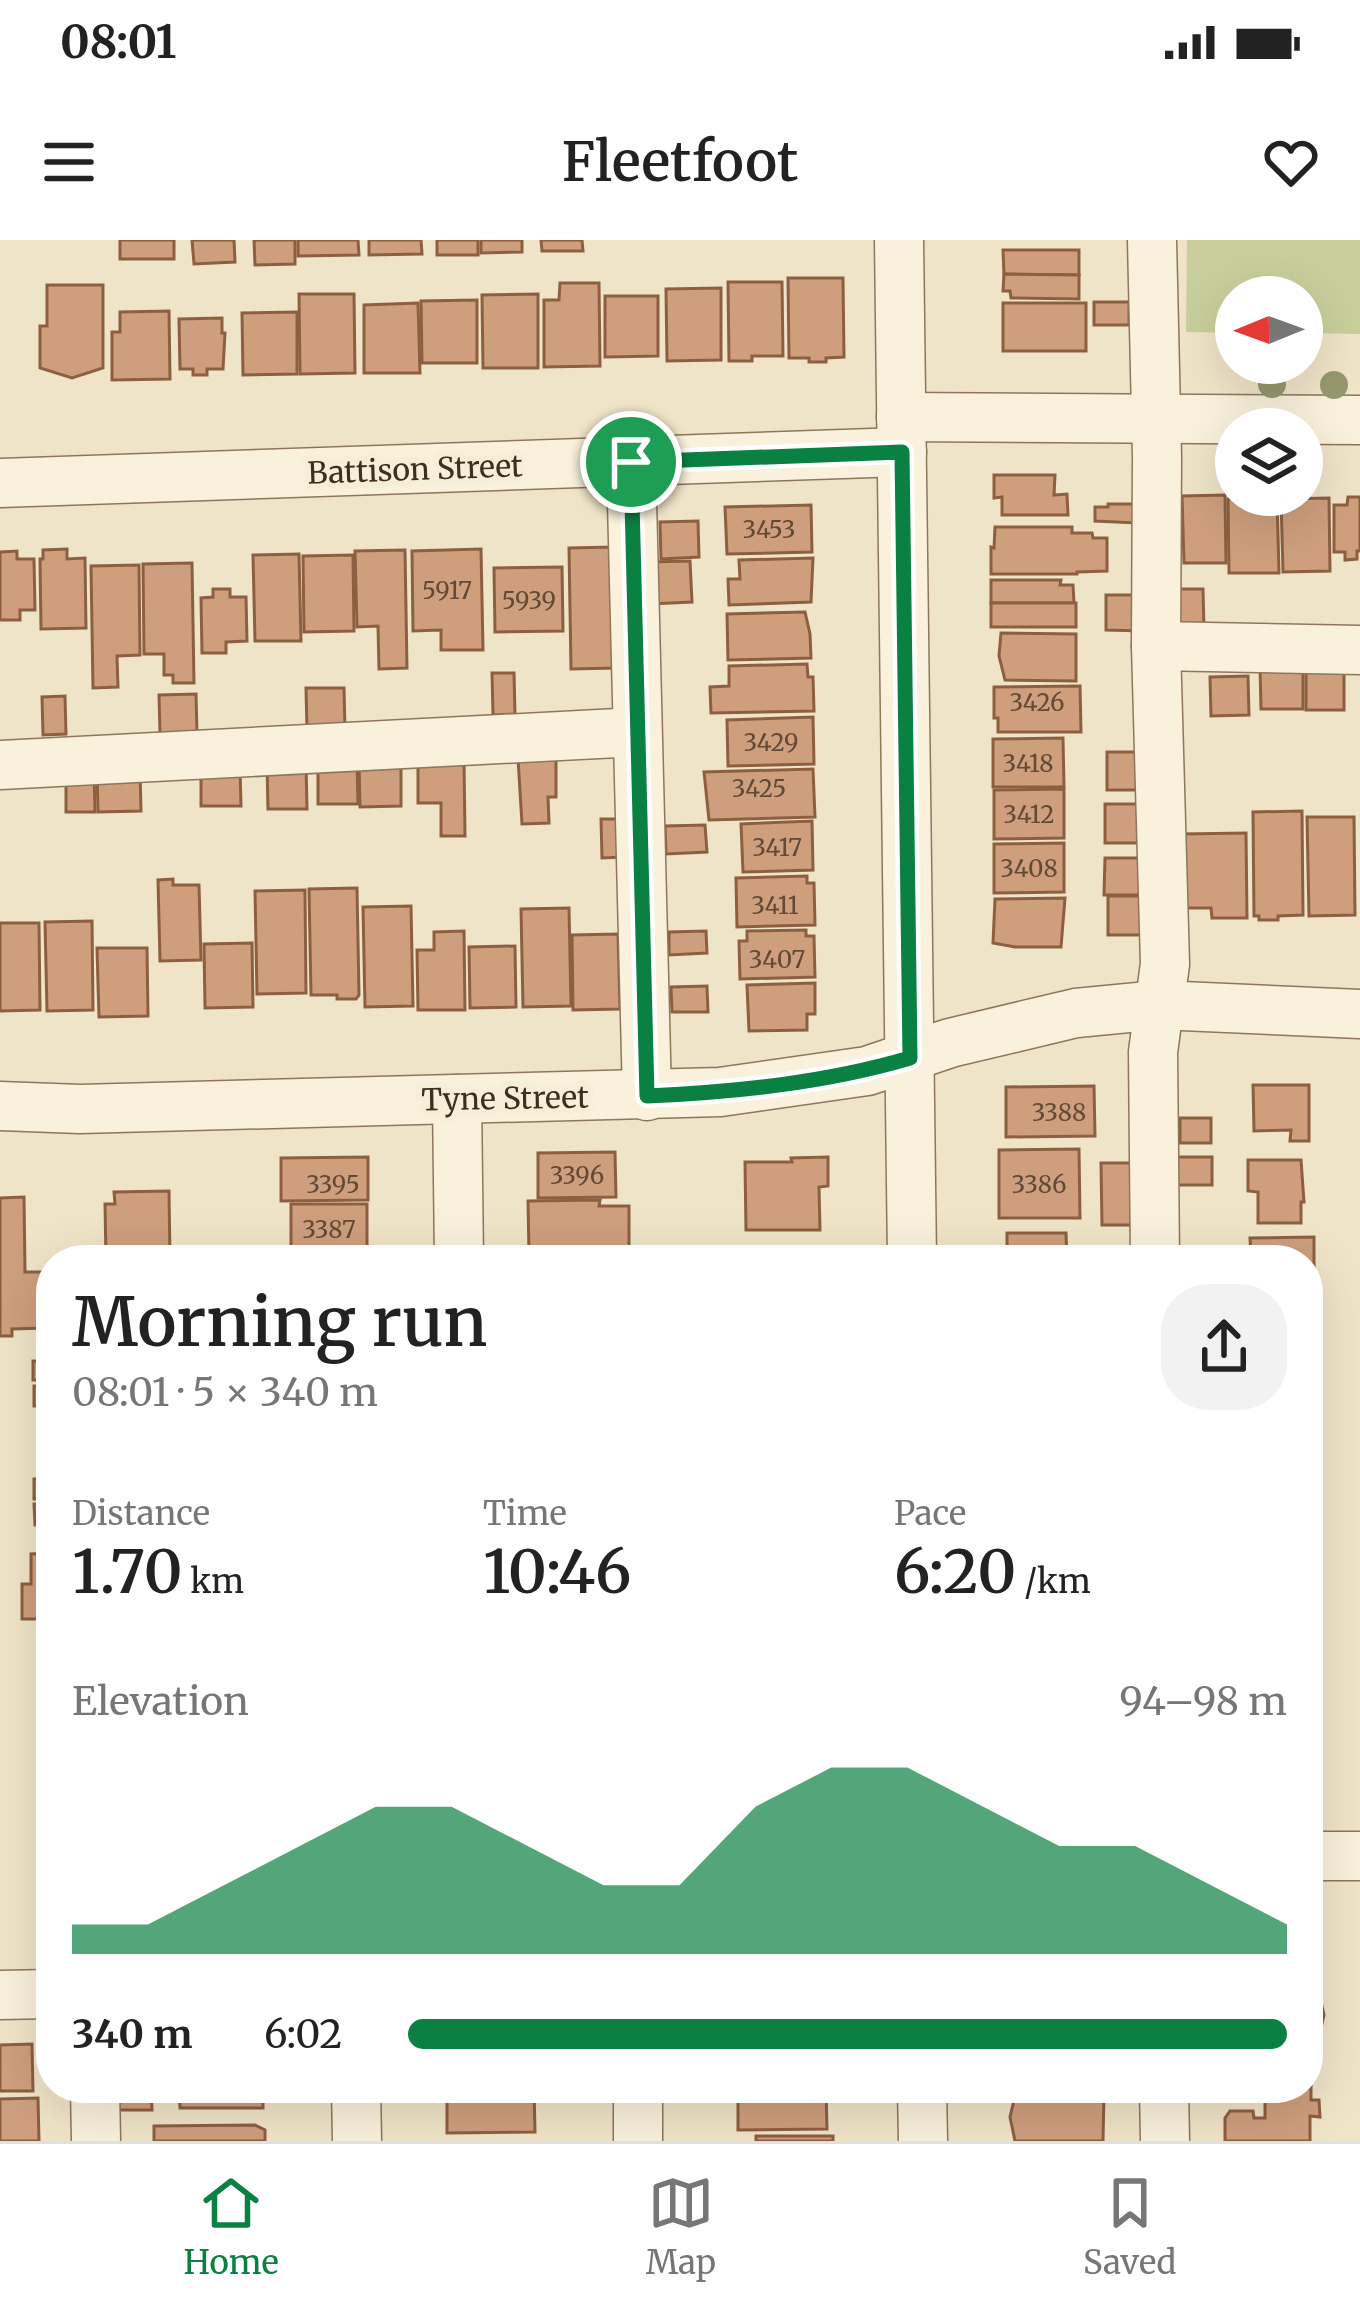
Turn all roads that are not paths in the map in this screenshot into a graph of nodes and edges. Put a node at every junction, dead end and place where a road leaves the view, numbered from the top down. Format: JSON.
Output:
{"nodes":[{"id":1,"x":899,"y":240,"type":"edge"},
{"id":2,"x":1152,"y":240,"type":"edge"},
{"id":3,"x":1155,"y":418,"type":"junction"},
{"id":4,"x":1360,"y":420,"type":"edge"},
{"id":5,"x":902,"y":435,"type":"junction"},
{"id":6,"x":631,"y":462,"type":"junction"},
{"id":7,"x":0,"y":483,"type":"edge"},
{"id":8,"x":1156,"y":646,"type":"junction"},
{"id":9,"x":1360,"y":650,"type":"edge"},
{"id":10,"x":637,"y":732,"type":"junction"},
{"id":11,"x":0,"y":764,"type":"edge"},
{"id":12,"x":1159,"y":1006,"type":"junction"},
{"id":13,"x":1360,"y":1014,"type":"edge"},
{"id":14,"x":910,"y":1058,"type":"junction"},
{"id":15,"x":647,"y":1096,"type":"junction"},
{"id":16,"x":458,"y":1099,"type":"junction"},
{"id":17,"x":0,"y":1106,"type":"edge"},
{"id":18,"x":459,"y":1245,"type":"edge"},
{"id":19,"x":912,"y":1245,"type":"edge"},
{"id":20,"x":1155,"y":1245,"type":"edge"},
{"id":21,"x":1323,"y":1856,"type":"edge"},
{"id":22,"x":1360,"y":1856,"type":"edge"},
{"id":23,"x":36,"y":1994,"type":"edge"},
{"id":24,"x":0,"y":1995,"type":"edge"},
{"id":25,"x":95,"y":2103,"type":"edge"},
{"id":26,"x":356,"y":2103,"type":"edge"},
{"id":27,"x":638,"y":2103,"type":"edge"},
{"id":28,"x":922,"y":2103,"type":"edge"},
{"id":29,"x":1164,"y":2103,"type":"edge"},
{"id":30,"x":96,"y":2141,"type":"edge"},
{"id":31,"x":357,"y":2141,"type":"edge"},
{"id":32,"x":638,"y":2141,"type":"edge"},
{"id":33,"x":923,"y":2141,"type":"edge"},
{"id":34,"x":1165,"y":2141,"type":"edge"}],
"edges":[{"from":1,"to":5,"type":"street"},
{"from":2,"to":3,"type":"street"},
{"from":3,"to":4,"type":"street","name":"Battison Street"},
{"from":3,"to":5,"type":"street","name":"Battison Street"},
{"from":3,"to":8,"type":"street"},
{"from":5,"to":6,"type":"street","name":"Battison Street"},
{"from":5,"to":14,"type":"street"},
{"from":6,"to":7,"type":"street","name":"Battison Street"},
{"from":6,"to":10,"type":"street"},
{"from":8,"to":9,"type":"street"},
{"from":8,"to":12,"type":"street"},
{"from":10,"to":11,"type":"street"},
{"from":10,"to":15,"type":"street"},
{"from":12,"to":13,"type":"street","name":"Tyne Street"},
{"from":12,"to":14,"type":"street","name":"Tyne Street"},
{"from":12,"to":20,"type":"street"},
{"from":14,"to":15,"type":"street","name":"Tyne Street"},
{"from":14,"to":19,"type":"street"},
{"from":15,"to":16,"type":"street","name":"Tyne Street"},
{"from":16,"to":17,"type":"street","name":"Tyne Street"},
{"from":16,"to":18,"type":"street"},
{"from":21,"to":22,"type":"street"},
{"from":23,"to":24,"type":"street"},
{"from":25,"to":30,"type":"street"},
{"from":26,"to":31,"type":"street"},
{"from":27,"to":32,"type":"street"},
{"from":28,"to":33,"type":"street"},
{"from":29,"to":34,"type":"street"}]}
